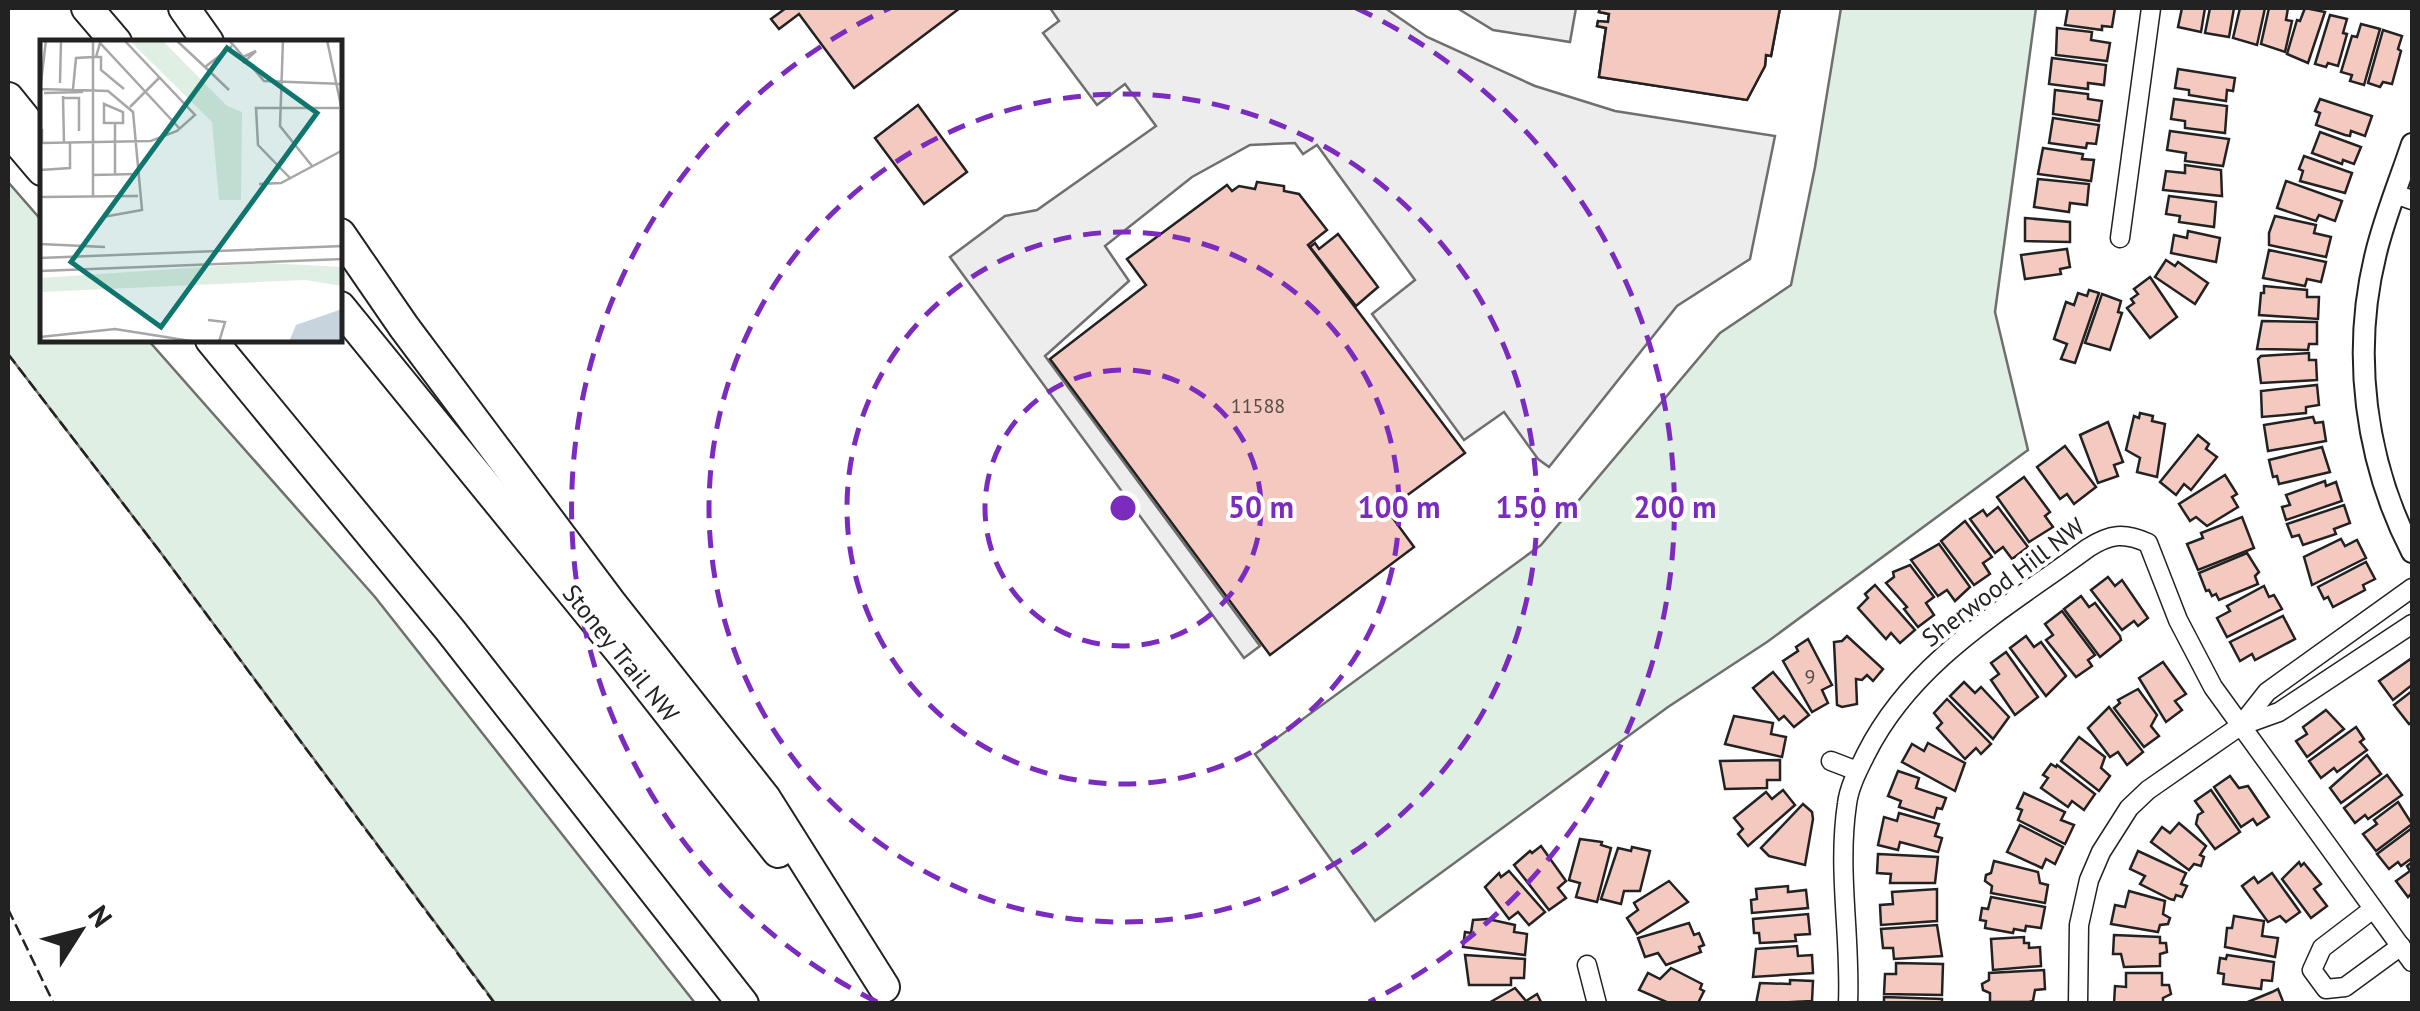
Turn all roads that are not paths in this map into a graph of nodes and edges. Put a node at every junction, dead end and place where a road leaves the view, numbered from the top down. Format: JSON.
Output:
{"nodes":[{"id":1,"x":87,"y":8,"type":"edge"},
{"id":2,"x":184,"y":8,"type":"edge"},
{"id":3,"x":2151,"y":8,"type":"edge"},
{"id":4,"x":114,"y":40,"type":"edge"},
{"id":5,"x":207,"y":40,"type":"edge"},
{"id":6,"x":8,"y":98,"type":"edge"},
{"id":7,"x":8,"y":130,"type":"edge"},
{"id":8,"x":40,"y":138,"type":"edge"},
{"id":9,"x":2412,"y":150,"type":"edge"},
{"id":10,"x":40,"y":168,"type":"edge"},
{"id":11,"x":2404,"y":197,"type":"edge"},
{"id":12,"x":342,"y":237,"type":"edge"},
{"id":13,"x":2120,"y":238,"type":"dead end"},
{"id":14,"x":342,"y":309,"type":"edge"},
{"id":15,"x":190,"y":342,"type":"edge"},
{"id":16,"x":212,"y":342,"type":"edge"},
{"id":17,"x":2412,"y":552,"type":"edge"},
{"id":18,"x":2412,"y":588,"type":"edge"},
{"id":19,"x":2412,"y":624,"type":"edge"},
{"id":20,"x":484,"y":674,"type":"junction"},
{"id":21,"x":2240,"y":726,"type":"junction"},
{"id":22,"x":1831,"y":762,"type":"dead end"},
{"id":23,"x":1857,"y":771,"type":"junction"},
{"id":24,"x":2373,"y":908,"type":"junction"},
{"id":25,"x":2401,"y":946,"type":"junction"},
{"id":26,"x":2412,"y":962,"type":"edge"},
{"id":27,"x":1587,"y":965,"type":"dead end"},
{"id":28,"x":891,"y":995,"type":"edge"},
{"id":29,"x":744,"y":1004,"type":"edge"},
{"id":30,"x":1597,"y":1004,"type":"edge"},
{"id":31,"x":1848,"y":1004,"type":"edge"},
{"id":32,"x":2078,"y":1004,"type":"edge"}],
"edges":[{"from":1,"to":4,"type":"highway"},
{"from":2,"to":5,"type":"highway"},
{"from":3,"to":13,"type":"street"},
{"from":6,"to":8,"type":"highway"},
{"from":7,"to":10,"type":"highway"},
{"from":9,"to":11,"type":"street"},
{"from":11,"to":17,"type":"street"},
{"from":12,"to":28,"type":"highway"},
{"from":14,"to":28,"type":"highway","name":"Stoney Trail NW"},
{"from":15,"to":20,"type":"highway"},
{"from":16,"to":20,"type":"highway"},
{"from":18,"to":21,"type":"street"},
{"from":19,"to":21,"type":"street"},
{"from":20,"to":29,"type":"highway"},
{"from":21,"to":23,"type":"street","name":"Sherwood Hill NW"},
{"from":21,"to":24,"type":"street","name":"Sherwood Hill NW"},
{"from":21,"to":32,"type":"street"},
{"from":22,"to":23,"type":"street"},
{"from":23,"to":31,"type":"street","name":"Sherwood Hill NW"},
{"from":24,"to":25,"type":"street","name":"Sherwood Hill NW"},
{"from":24,"to":25,"type":"street"},
{"from":25,"to":26,"type":"street","name":"Sherwood Hill NW"},
{"from":27,"to":30,"type":"street"}]}
